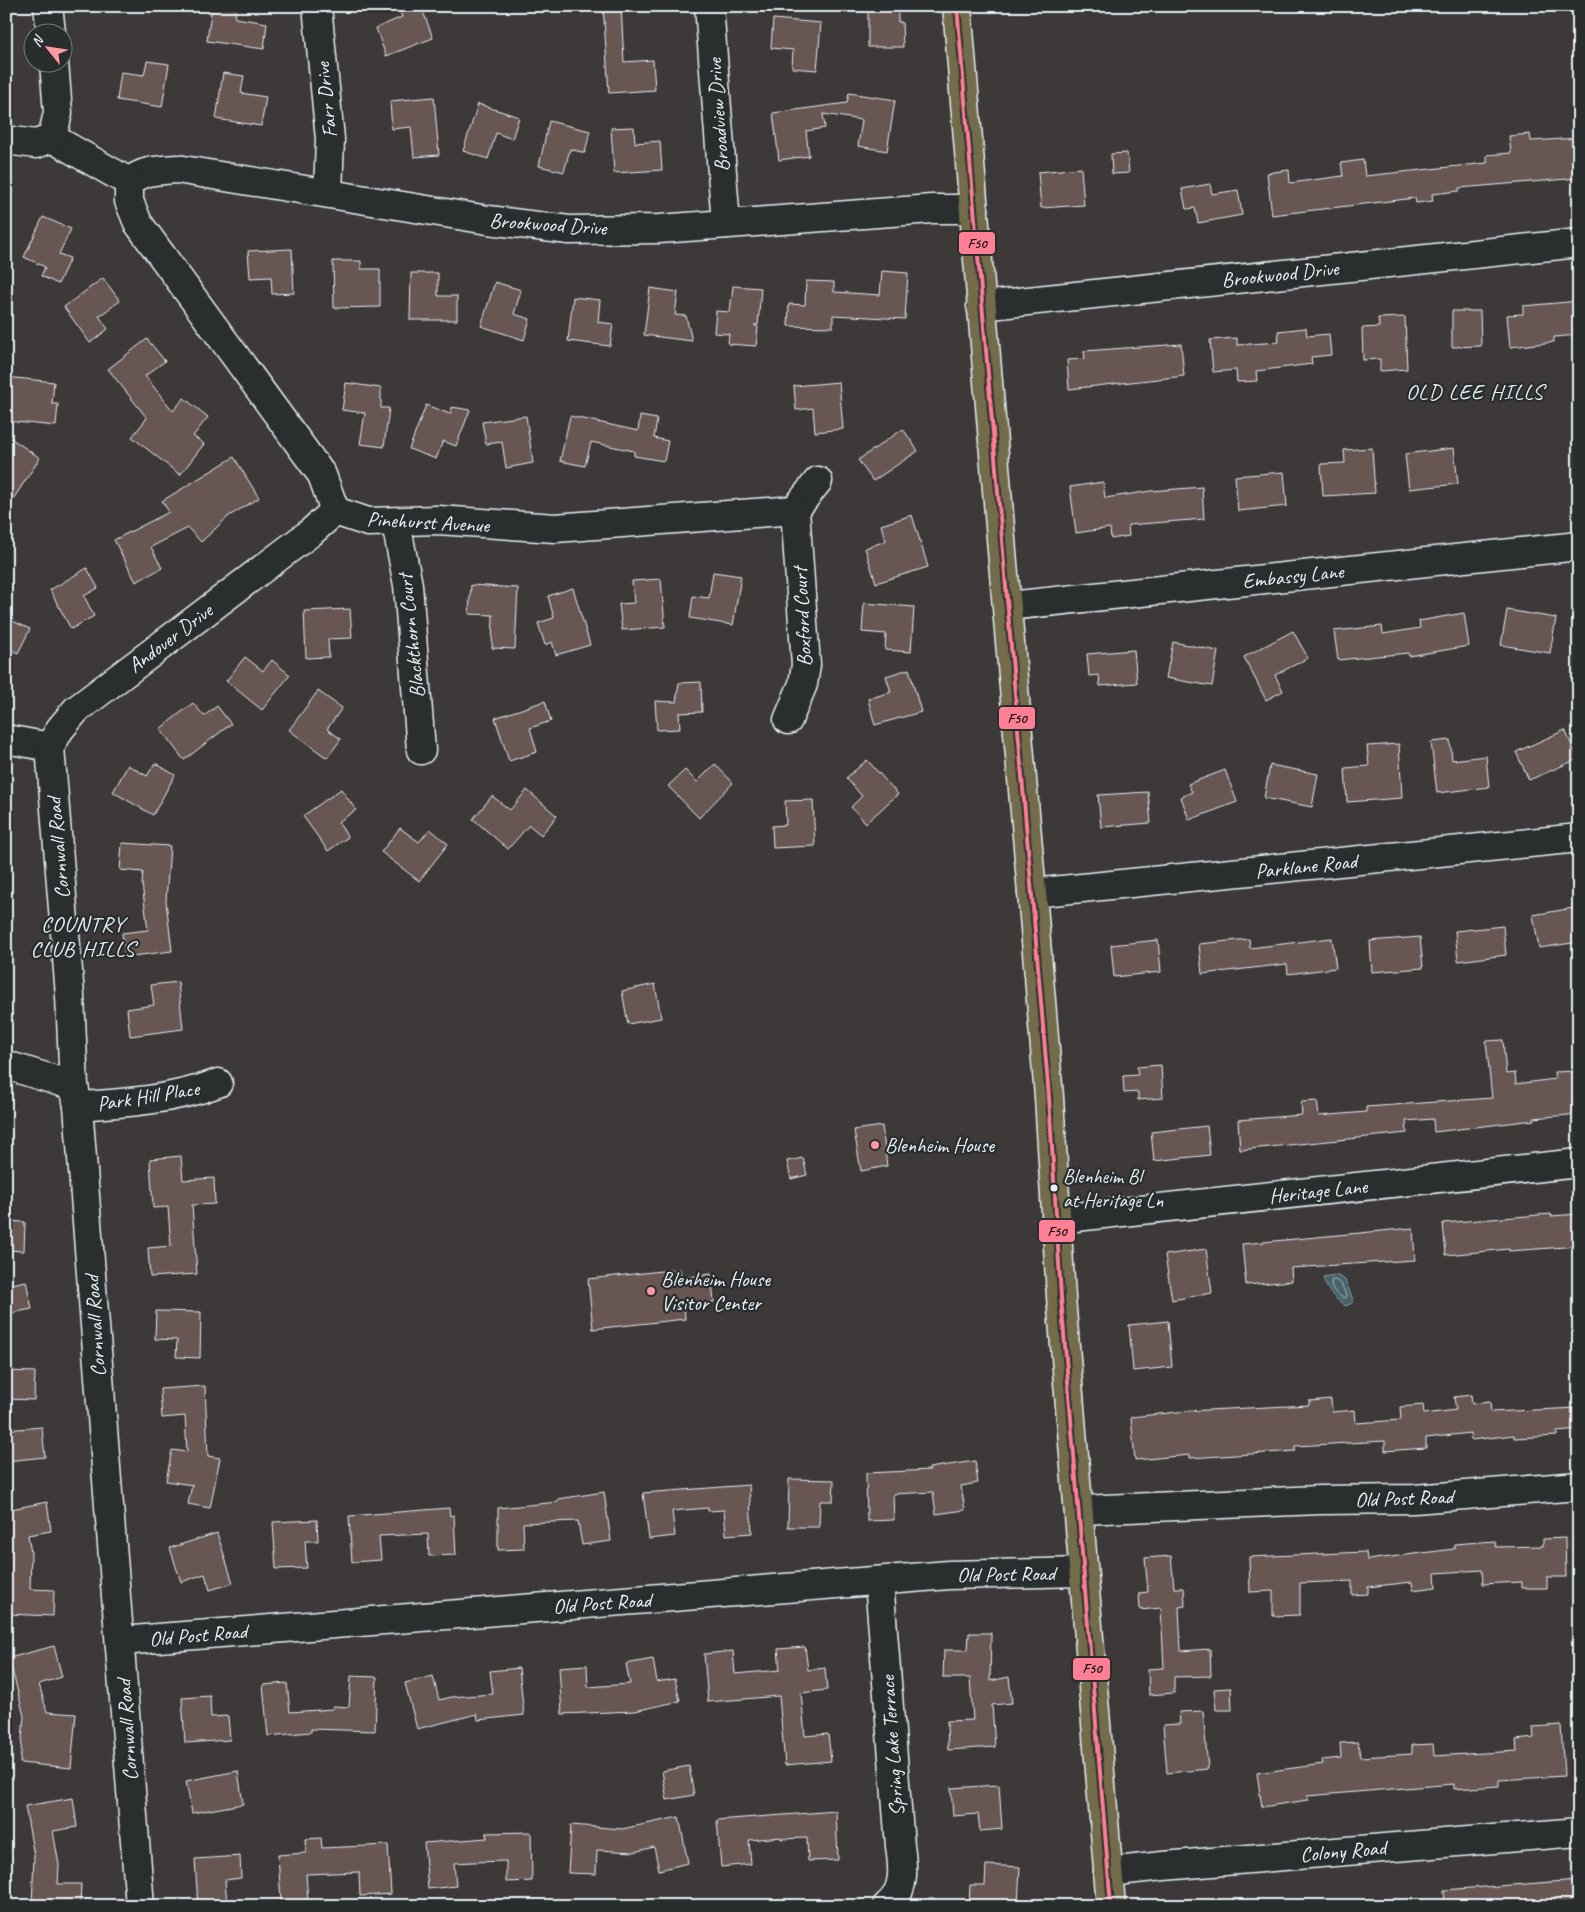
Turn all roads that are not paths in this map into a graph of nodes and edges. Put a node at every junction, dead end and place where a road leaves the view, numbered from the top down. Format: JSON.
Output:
{"nodes":[{"id":1,"x":48,"y":6,"type":"edge"},
{"id":2,"x":316,"y":6,"type":"edge"},
{"id":3,"x":709,"y":6,"type":"edge"},
{"id":4,"x":957,"y":6,"type":"edge"},
{"id":5,"x":50,"y":22,"type":"edge"},
{"id":6,"x":55,"y":72,"type":"edge"},
{"id":7,"x":52,"y":138,"type":"junction"},
{"id":8,"x":6,"y":140,"type":"edge"},
{"id":9,"x":129,"y":182,"type":"junction"},
{"id":10,"x":328,"y":193,"type":"junction"},
{"id":11,"x":974,"y":209,"type":"junction"},
{"id":12,"x":726,"y":224,"type":"junction"},
{"id":13,"x":1579,"y":243,"type":"edge"},
{"id":14,"x":981,"y":306,"type":"junction"},
{"id":15,"x":818,"y":481,"type":"dead end"},
{"id":16,"x":795,"y":510,"type":"junction"},
{"id":17,"x":335,"y":511,"type":"junction"},
{"id":18,"x":396,"y":523,"type":"junction"},
{"id":19,"x":1579,"y":546,"type":"edge"},
{"id":20,"x":1008,"y":606,"type":"junction"},
{"id":21,"x":788,"y":720,"type":"dead end"},
{"id":22,"x":6,"y":738,"type":"edge"},
{"id":23,"x":50,"y":747,"type":"junction"},
{"id":24,"x":421,"y":750,"type":"dead end"},
{"id":25,"x":1579,"y":838,"type":"edge"},
{"id":26,"x":1032,"y":893,"type":"junction"},
{"id":27,"x":6,"y":1065,"type":"edge"},
{"id":28,"x":218,"y":1083,"type":"dead end"},
{"id":29,"x":76,"y":1096,"type":"junction"},
{"id":30,"x":1579,"y":1163,"type":"edge"},
{"id":31,"x":1057,"y":1219,"type":"junction"},
{"id":32,"x":1579,"y":1486,"type":"edge"},
{"id":33,"x":1080,"y":1510,"type":"junction"},
{"id":34,"x":1083,"y":1572,"type":"junction"},
{"id":35,"x":880,"y":1581,"type":"junction"},
{"id":36,"x":121,"y":1641,"type":"junction"},
{"id":37,"x":1579,"y":1832,"type":"edge"},
{"id":38,"x":1108,"y":1872,"type":"junction"},
{"id":39,"x":893,"y":1904,"type":"edge"},
{"id":40,"x":140,"y":1906,"type":"edge"},
{"id":41,"x":1111,"y":1906,"type":"edge"}],
"edges":[{"from":1,"to":5,"type":"street"},
{"from":2,"to":10,"type":"street","name":"Farr Drive"},
{"from":3,"to":12,"type":"street","name":"Broadview Drive"},
{"from":4,"to":11,"type":"main road"},
{"from":6,"to":7,"type":"street"},
{"from":7,"to":8,"type":"street"},
{"from":7,"to":9,"type":"street"},
{"from":9,"to":10,"type":"street","name":"Brookwood Drive"},
{"from":9,"to":17,"type":"street"},
{"from":10,"to":12,"type":"street","name":"Brookwood Drive"},
{"from":11,"to":12,"type":"street","name":"Brookwood Drive"},
{"from":11,"to":14,"type":"main road"},
{"from":13,"to":14,"type":"street","name":"Brookwood Drive"},
{"from":14,"to":20,"type":"main road"},
{"from":15,"to":16,"type":"street"},
{"from":16,"to":18,"type":"street","name":"Pinehurst Avenue"},
{"from":16,"to":21,"type":"street","name":"Boxford Court"},
{"from":17,"to":18,"type":"street","name":"Pinehurst Avenue"},
{"from":17,"to":23,"type":"street","name":"Andover Drive"},
{"from":18,"to":24,"type":"street","name":"Blackthorn Court"},
{"from":19,"to":20,"type":"street","name":"Embassy Lane"},
{"from":20,"to":26,"type":"main road"},
{"from":22,"to":23,"type":"street"},
{"from":23,"to":29,"type":"street","name":"Cornwall Road"},
{"from":25,"to":26,"type":"street","name":"Parklane Road"},
{"from":26,"to":31,"type":"main road"},
{"from":27,"to":29,"type":"street","name":"Park Hill Place"},
{"from":28,"to":29,"type":"street","name":"Park Hill Place"},
{"from":29,"to":36,"type":"street","name":"Cornwall Road"},
{"from":30,"to":31,"type":"street","name":"Heritage Lane"},
{"from":31,"to":33,"type":"main road"},
{"from":32,"to":33,"type":"street","name":"Old Post Road"},
{"from":33,"to":34,"type":"main road"},
{"from":34,"to":35,"type":"street","name":"Old Post Road"},
{"from":34,"to":38,"type":"main road"},
{"from":35,"to":36,"type":"street","name":"Old Post Road"},
{"from":35,"to":39,"type":"street","name":"Spring Lake Terrace"},
{"from":36,"to":40,"type":"street","name":"Cornwall Road"},
{"from":37,"to":38,"type":"street","name":"Colony Road"},
{"from":38,"to":41,"type":"main road"}]}
